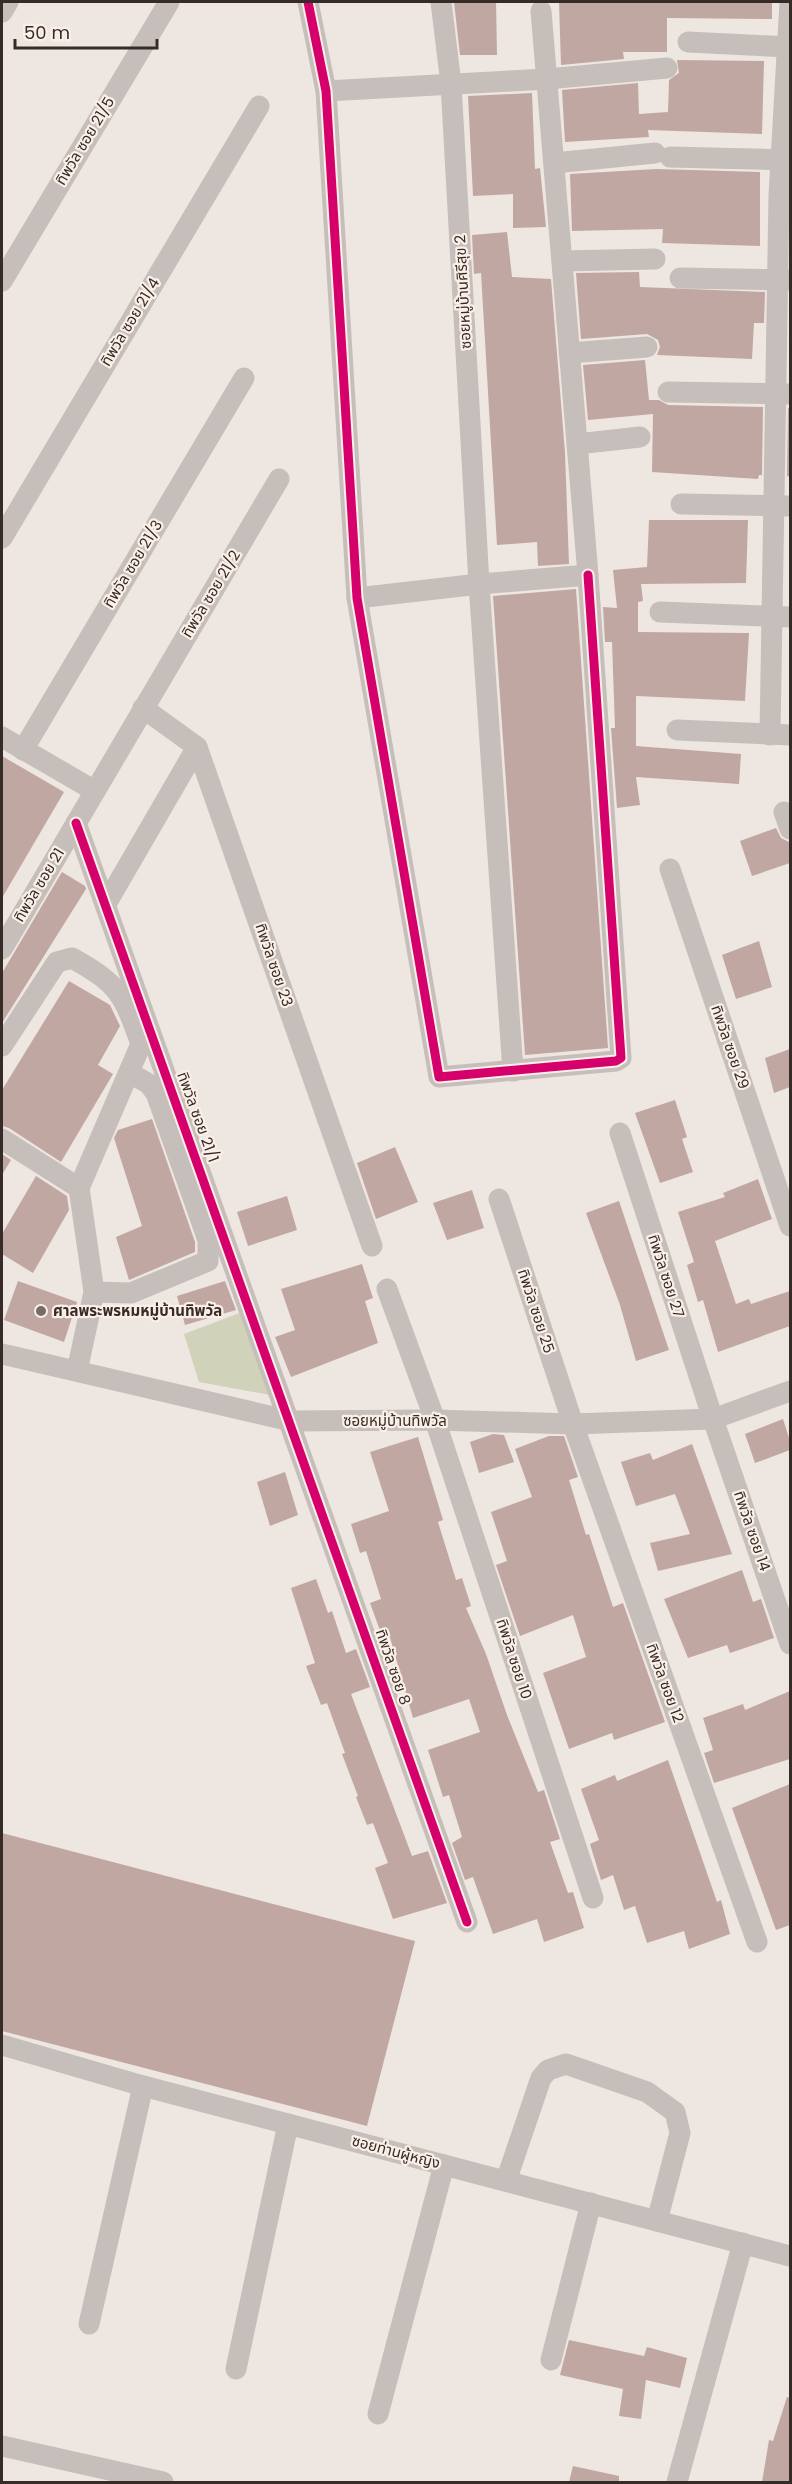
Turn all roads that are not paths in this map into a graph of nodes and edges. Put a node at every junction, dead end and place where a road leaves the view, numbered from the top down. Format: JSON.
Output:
{"nodes":[{"id":1,"x":8,"y":2,"type":"edge"},
{"id":2,"x":169,"y":2,"type":"edge"},
{"id":3,"x":308,"y":2,"type":"edge"},
{"id":4,"x":441,"y":2,"type":"edge"},
{"id":5,"x":790,"y":2,"type":"edge"},
{"id":6,"x":541,"y":11,"type":"dead end"},
{"id":7,"x":2,"y":12,"type":"edge"},
{"id":8,"x":688,"y":42,"type":"dead end"},
{"id":9,"x":789,"y":47,"type":"edge"},
{"id":10,"x":667,"y":68,"type":"dead end"},
{"id":11,"x":547,"y":79,"type":"junction"},
{"id":12,"x":452,"y":84,"type":"junction"},
{"id":13,"x":326,"y":91,"type":"junction"},
{"id":14,"x":259,"y":106,"type":"dead end"},
{"id":15,"x":786,"y":160,"type":"edge"},
{"id":16,"x":554,"y":162,"type":"junction"},
{"id":17,"x":655,"y":259,"type":"dead end"},
{"id":18,"x":562,"y":261,"type":"junction"},
{"id":19,"x":680,"y":278,"type":"dead end"},
{"id":20,"x":2,"y":280,"type":"edge"},
{"id":21,"x":784,"y":280,"type":"edge"},
{"id":22,"x":647,"y":347,"type":"dead end"},
{"id":23,"x":569,"y":353,"type":"junction"},
{"id":24,"x":244,"y":378,"type":"dead end"},
{"id":25,"x":668,"y":392,"type":"dead end"},
{"id":26,"x":783,"y":394,"type":"edge"},
{"id":27,"x":640,"y":437,"type":"dead end"},
{"id":28,"x":577,"y":444,"type":"junction"},
{"id":29,"x":279,"y":479,"type":"dead end"},
{"id":30,"x":681,"y":504,"type":"dead end"},
{"id":31,"x":782,"y":506,"type":"edge"},
{"id":32,"x":2,"y":538,"type":"edge"},
{"id":33,"x":588,"y":575,"type":"junction"},
{"id":34,"x":479,"y":584,"type":"junction"},
{"id":35,"x":357,"y":598,"type":"junction"},
{"id":36,"x":660,"y":612,"type":"dead end"},
{"id":37,"x":782,"y":617,"type":"edge"},
{"id":38,"x":143,"y":708,"type":"junction"},
{"id":39,"x":677,"y":730,"type":"dead end"},
{"id":40,"x":780,"y":735,"type":"edge"},
{"id":41,"x":2,"y":737,"type":"edge"},
{"id":42,"x":197,"y":747,"type":"junction"},
{"id":43,"x":23,"y":750,"type":"junction"},
{"id":44,"x":95,"y":790,"type":"junction"},
{"id":45,"x":76,"y":823,"type":"junction"},
{"id":46,"x":670,"y":869,"type":"dead end"},
{"id":47,"x":106,"y":904,"type":"junction"},
{"id":48,"x":2,"y":949,"type":"edge"},
{"id":49,"x":2,"y":1046,"type":"edge"},
{"id":50,"x":513,"y":1071,"type":"junction"},
{"id":51,"x":130,"y":1073,"type":"junction"},
{"id":52,"x":620,"y":1133,"type":"dead end"},
{"id":53,"x":2,"y":1139,"type":"edge"},
{"id":54,"x":79,"y":1188,"type":"junction"},
{"id":55,"x":499,"y":1199,"type":"dead end"},
{"id":56,"x":790,"y":1226,"type":"edge"},
{"id":57,"x":372,"y":1246,"type":"dead end"},
{"id":58,"x":387,"y":1288,"type":"dead end"},
{"id":59,"x":94,"y":1292,"type":"junction"},
{"id":60,"x":2,"y":1353,"type":"edge"},
{"id":61,"x":77,"y":1371,"type":"junction"},
{"id":62,"x":790,"y":1391,"type":"edge"},
{"id":63,"x":713,"y":1419,"type":"junction"},
{"id":64,"x":435,"y":1420,"type":"junction"},
{"id":65,"x":291,"y":1421,"type":"junction"},
{"id":66,"x":573,"y":1424,"type":"junction"},
{"id":67,"x":790,"y":1644,"type":"edge"},
{"id":68,"x":593,"y":1898,"type":"dead end"},
{"id":69,"x":467,"y":1922,"type":"dead end"},
{"id":70,"x":758,"y":1942,"type":"dead end"},
{"id":71,"x":2,"y":2045,"type":"edge"},
{"id":72,"x":143,"y":2086,"type":"junction"},
{"id":73,"x":288,"y":2124,"type":"junction"},
{"id":74,"x":444,"y":2165,"type":"junction"},
{"id":75,"x":506,"y":2181,"type":"junction"},
{"id":76,"x":591,"y":2203,"type":"junction"},
{"id":77,"x":657,"y":2221,"type":"junction"},
{"id":78,"x":743,"y":2243,"type":"junction"},
{"id":79,"x":790,"y":2256,"type":"edge"},
{"id":80,"x":89,"y":2324,"type":"dead end"},
{"id":81,"x":551,"y":2360,"type":"dead end"},
{"id":82,"x":236,"y":2369,"type":"dead end"},
{"id":83,"x":378,"y":2414,"type":"dead end"},
{"id":84,"x":2,"y":2446,"type":"edge"},
{"id":85,"x":163,"y":2482,"type":"edge"},
{"id":86,"x":677,"y":2482,"type":"edge"}],
"edges":[{"from":1,"to":7,"type":"street"},
{"from":2,"to":20,"type":"street","name":"ทิพวัล ซอย 21/5"},
{"from":3,"to":13,"type":"street"},
{"from":4,"to":12,"type":"street","name":"ซอยหมู่บ้านศิรีสุข 2"},
{"from":5,"to":9,"type":"street"},
{"from":6,"to":11,"type":"street"},
{"from":8,"to":9,"type":"street"},
{"from":9,"to":15,"type":"street"},
{"from":10,"to":11,"type":"street"},
{"from":11,"to":12,"type":"street"},
{"from":11,"to":16,"type":"street"},
{"from":12,"to":13,"type":"street"},
{"from":12,"to":34,"type":"street","name":"ซอยหมู่บ้านศิรีสุข 2"},
{"from":13,"to":35,"type":"street"},
{"from":14,"to":32,"type":"street","name":"ทิพวัล ซอย 21/4"},
{"from":15,"to":16,"type":"street"},
{"from":15,"to":21,"type":"street"},
{"from":16,"to":18,"type":"street"},
{"from":17,"to":18,"type":"street"},
{"from":18,"to":23,"type":"street"},
{"from":19,"to":21,"type":"street"},
{"from":21,"to":26,"type":"street"},
{"from":22,"to":23,"type":"street"},
{"from":23,"to":28,"type":"street"},
{"from":24,"to":43,"type":"street","name":"ทิพวัล ซอย 21/3"},
{"from":25,"to":26,"type":"street"},
{"from":26,"to":31,"type":"street"},
{"from":27,"to":28,"type":"street"},
{"from":28,"to":33,"type":"street"},
{"from":29,"to":38,"type":"street","name":"ทิพวัล ซอย 21/2"},
{"from":30,"to":31,"type":"street"},
{"from":31,"to":37,"type":"street"},
{"from":33,"to":34,"type":"street"},
{"from":33,"to":50,"type":"street"},
{"from":34,"to":35,"type":"street"},
{"from":34,"to":50,"type":"street","name":"ซอยหมู่บ้านศิรีสุข 2"},
{"from":35,"to":50,"type":"street"},
{"from":36,"to":37,"type":"street"},
{"from":37,"to":40,"type":"street"},
{"from":38,"to":42,"type":"street"},
{"from":38,"to":44,"type":"street","name":"ทิพวัล ซอย 21/2"},
{"from":39,"to":40,"type":"street"},
{"from":41,"to":43,"type":"street"},
{"from":42,"to":47,"type":"street"},
{"from":42,"to":57,"type":"street","name":"ทิพวัล ซอย 23"},
{"from":43,"to":44,"type":"street"},
{"from":44,"to":45,"type":"street","name":"ทิพวัล ซอย 21"},
{"from":45,"to":47,"type":"street","name":"ทิพวัล ซอย 21/1"},
{"from":45,"to":48,"type":"street","name":"ทิพวัล ซอย 21"},
{"from":46,"to":56,"type":"street","name":"ทิพวัล ซอย 29"},
{"from":47,"to":65,"type":"street","name":"ทิพวัล ซอย 21/1"},
{"from":49,"to":51,"type":"street"},
{"from":51,"to":54,"type":"street"},
{"from":51,"to":59,"type":"street"},
{"from":52,"to":63,"type":"street","name":"ทิพวัล ซอย 27"},
{"from":53,"to":54,"type":"street"},
{"from":54,"to":59,"type":"street"},
{"from":55,"to":66,"type":"street","name":"ทิพวัล ซอย 25"},
{"from":58,"to":64,"type":"street"},
{"from":59,"to":61,"type":"street"},
{"from":60,"to":61,"type":"street","name":"ซอยหมู่บ้านทิพวัล"},
{"from":61,"to":65,"type":"street","name":"ซอยหมู่บ้านทิพวัล"},
{"from":62,"to":63,"type":"street","name":"ซอยหมู่บ้านทิพวัล"},
{"from":63,"to":66,"type":"street","name":"ซอยหมู่บ้านทิพวัล"},
{"from":63,"to":67,"type":"street","name":"ทิพวัล ซอย 14"},
{"from":64,"to":65,"type":"street","name":"ซอยหมู่บ้านทิพวัล"},
{"from":64,"to":66,"type":"street","name":"ซอยหมู่บ้านทิพวัล"},
{"from":64,"to":68,"type":"street","name":"ทิพวัล ซอย 10"},
{"from":65,"to":69,"type":"street","name":"ทิพวัล ซอย 8"},
{"from":66,"to":70,"type":"street","name":"ทิพวัล ซอย 12"},
{"from":71,"to":72,"type":"street","name":"ซอยท่านผู้หญิง"},
{"from":72,"to":73,"type":"street","name":"ซอยท่านผู้หญิง"},
{"from":72,"to":80,"type":"street"},
{"from":73,"to":74,"type":"street","name":"ซอยท่านผู้หญิง"},
{"from":73,"to":82,"type":"street"},
{"from":74,"to":75,"type":"street","name":"ซอยท่านผู้หญิง"},
{"from":74,"to":83,"type":"street"},
{"from":75,"to":76,"type":"street","name":"ซอยท่านผู้หญิง"},
{"from":75,"to":77,"type":"street"},
{"from":76,"to":77,"type":"street","name":"ซอยท่านผู้หญิง"},
{"from":76,"to":81,"type":"street"},
{"from":77,"to":78,"type":"street","name":"ซอยท่านผู้หญิง"},
{"from":78,"to":79,"type":"street","name":"ซอยท่านผู้หญิง"},
{"from":78,"to":86,"type":"street"},
{"from":84,"to":85,"type":"street"}]}
